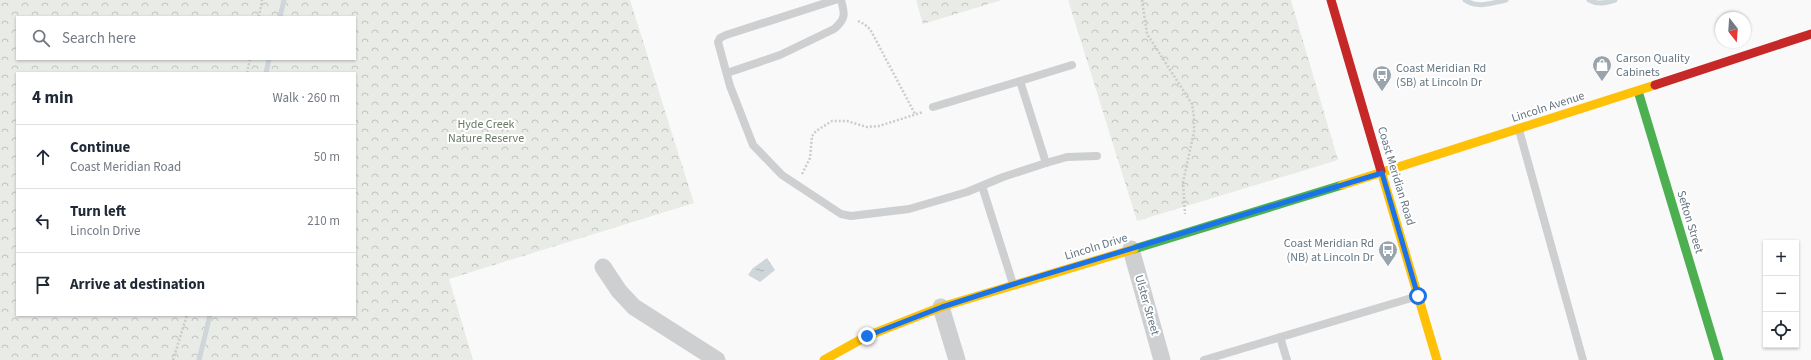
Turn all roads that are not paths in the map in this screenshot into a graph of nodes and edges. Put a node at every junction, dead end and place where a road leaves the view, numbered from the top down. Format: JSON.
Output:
{"nodes":[{"id":1,"x":835,"y":0,"type":"edge"},
{"id":2,"x":841,"y":0,"type":"edge"},
{"id":3,"x":1331,"y":0,"type":"edge"},
{"id":4,"x":1811,"y":34,"type":"edge"},
{"id":5,"x":1072,"y":65,"type":"dead end"},
{"id":6,"x":726,"y":73,"type":"junction"},
{"id":7,"x":1020,"y":81,"type":"junction"},
{"id":8,"x":1638,"y":91,"type":"junction"},
{"id":9,"x":933,"y":107,"type":"dead end"},
{"id":10,"x":1519,"y":129,"type":"junction"},
{"id":11,"x":1097,"y":156,"type":"dead end"},
{"id":12,"x":1046,"y":163,"type":"junction"},
{"id":13,"x":1382,"y":173,"type":"junction"},
{"id":14,"x":982,"y":186,"type":"junction"},
{"id":15,"x":1131,"y":249,"type":"junction"},
{"id":16,"x":603,"y":267,"type":"dead end"},
{"id":17,"x":1014,"y":284,"type":"junction"},
{"id":18,"x":1418,"y":296,"type":"junction"},
{"id":19,"x":942,"y":307,"type":"junction"},
{"id":20,"x":1280,"y":337,"type":"junction"},
{"id":21,"x":717,"y":360,"type":"edge"},
{"id":22,"x":824,"y":360,"type":"edge"},
{"id":23,"x":957,"y":360,"type":"edge"},
{"id":24,"x":1162,"y":360,"type":"edge"},
{"id":25,"x":1204,"y":360,"type":"edge"},
{"id":26,"x":1287,"y":360,"type":"edge"},
{"id":27,"x":1437,"y":360,"type":"edge"},
{"id":28,"x":1583,"y":360,"type":"edge"},
{"id":29,"x":1719,"y":360,"type":"edge"}],
"edges":[{"from":1,"to":6,"type":"lane"},
{"from":2,"to":6,"type":"lane"},
{"from":3,"to":13,"type":"street","name":"Coast Meridian Road"},
{"from":4,"to":8,"type":"street","name":"Lincoln Avenue"},
{"from":5,"to":7,"type":"lane"},
{"from":6,"to":14,"type":"lane"},
{"from":7,"to":9,"type":"lane"},
{"from":7,"to":12,"type":"lane"},
{"from":8,"to":10,"type":"street","name":"Lincoln Avenue"},
{"from":8,"to":29,"type":"street","name":"Sefton Street"},
{"from":10,"to":13,"type":"street","name":"Lincoln Avenue"},
{"from":10,"to":28,"type":"lane"},
{"from":11,"to":12,"type":"lane"},
{"from":12,"to":14,"type":"lane"},
{"from":13,"to":15,"type":"street","name":"Lincoln Drive"},
{"from":13,"to":18,"type":"street","name":"Coast Meridian Road"},
{"from":14,"to":17,"type":"lane"},
{"from":15,"to":17,"type":"street","name":"Lincoln Drive"},
{"from":15,"to":24,"type":"street","name":"Ulster Street"},
{"from":16,"to":21,"type":"street"},
{"from":17,"to":19,"type":"street","name":"Lincoln Drive"},
{"from":18,"to":20,"type":"lane"},
{"from":18,"to":27,"type":"street","name":"Coast Meridian Road"},
{"from":19,"to":22,"type":"street","name":"Lincoln Drive"},
{"from":19,"to":23,"type":"street"},
{"from":20,"to":25,"type":"lane"},
{"from":20,"to":26,"type":"lane"}]}
